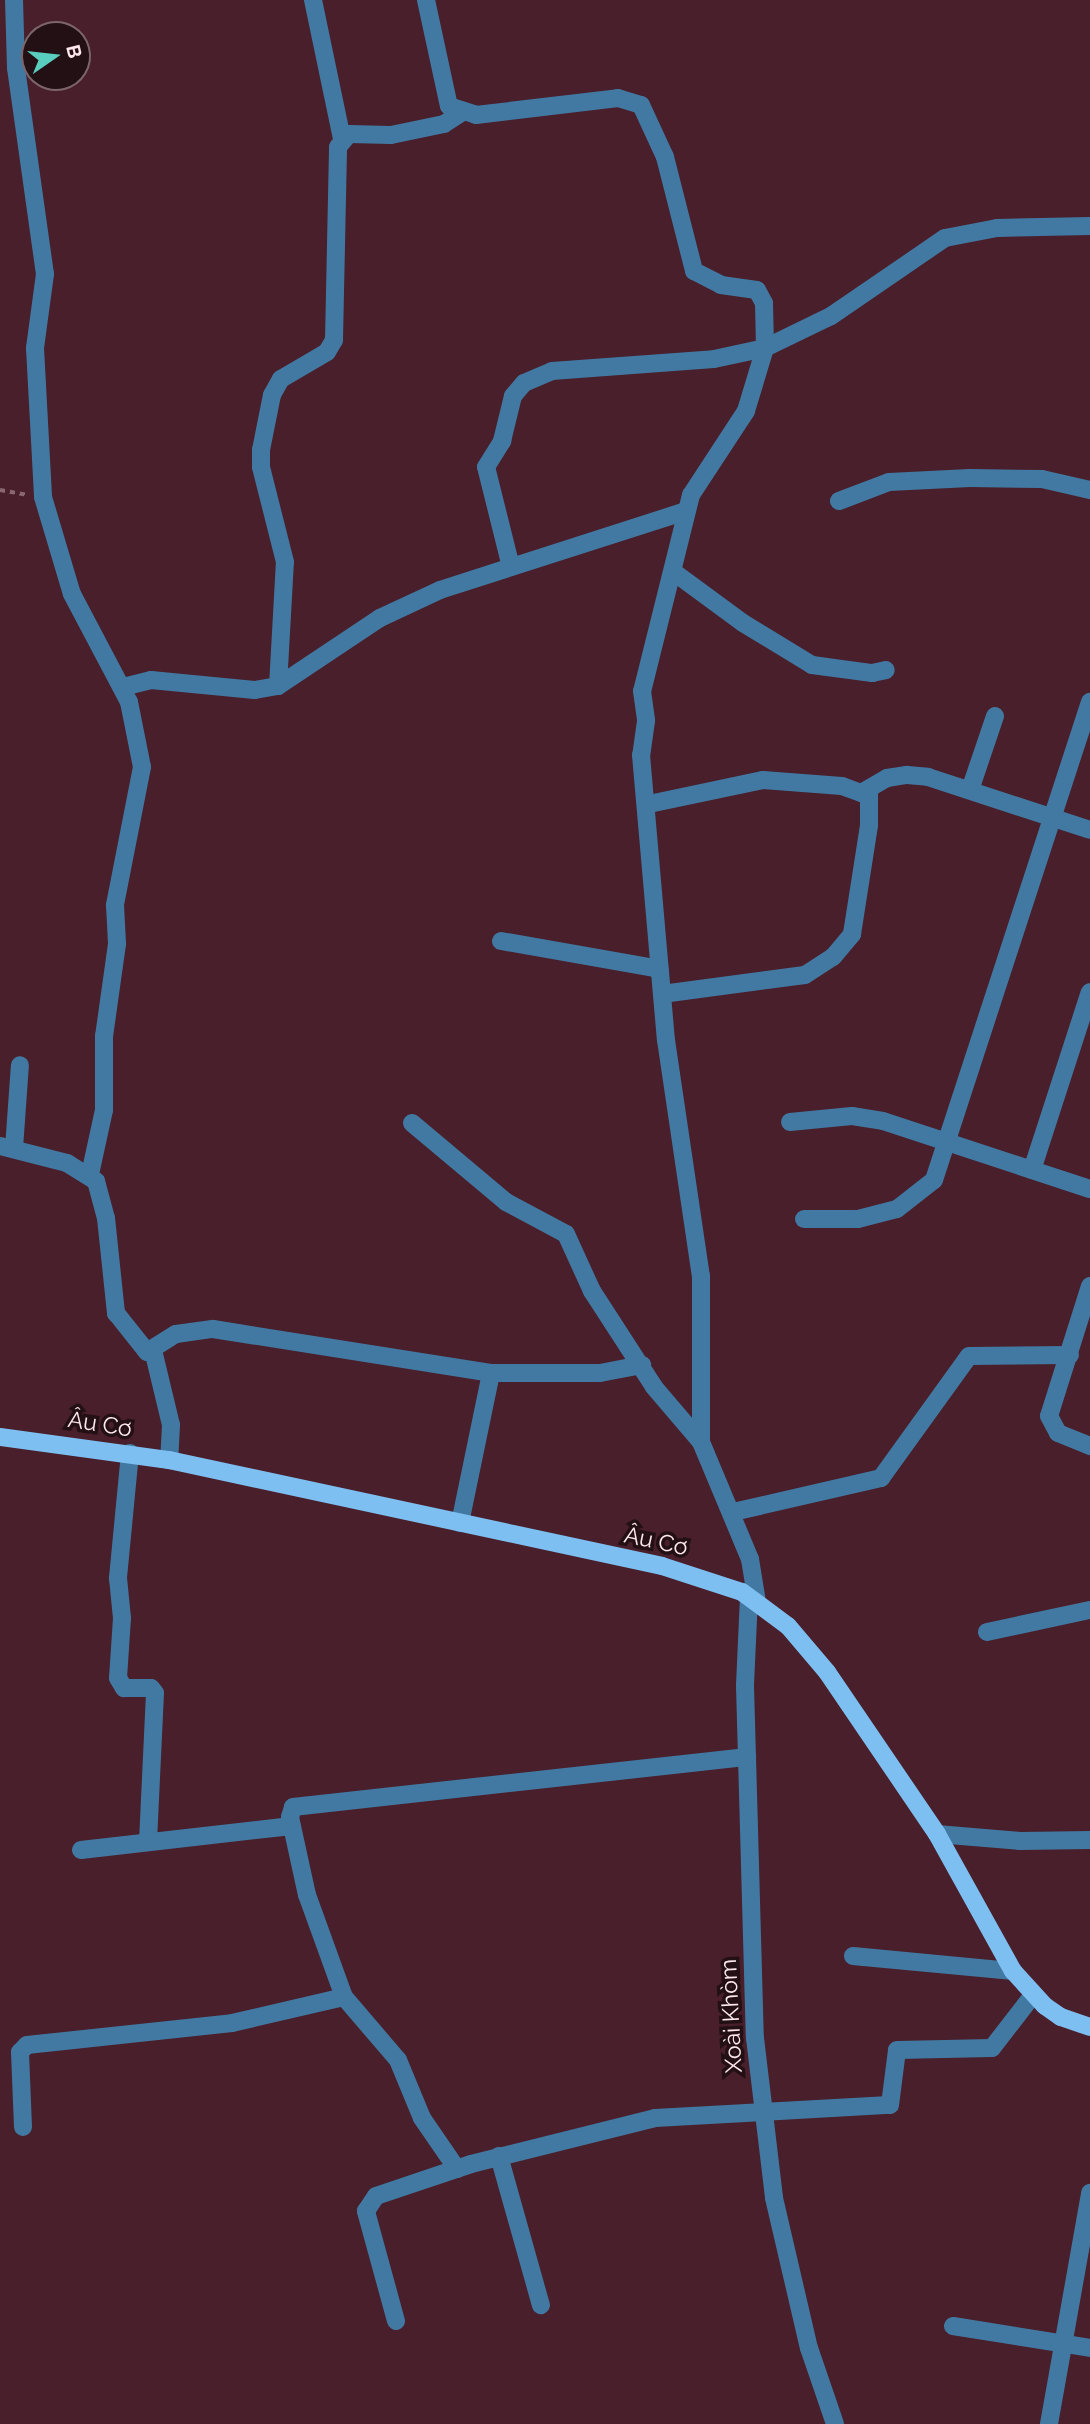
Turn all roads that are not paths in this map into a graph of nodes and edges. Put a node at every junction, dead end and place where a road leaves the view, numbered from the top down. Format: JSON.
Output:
{"nodes":[{"id":1,"x":14,"y":0,"type":"edge"},
{"id":2,"x":313,"y":0,"type":"edge"},
{"id":3,"x":426,"y":0,"type":"edge"},
{"id":4,"x":464,"y":111,"type":"junction"},
{"id":5,"x":342,"y":139,"type":"junction"},
{"id":6,"x":1090,"y":226,"type":"edge"},
{"id":7,"x":765,"y":348,"type":"junction"},
{"id":8,"x":1090,"y":490,"type":"edge"},
{"id":9,"x":839,"y":501,"type":"dead end"},
{"id":10,"x":686,"y":511,"type":"junction"},
{"id":11,"x":511,"y":567,"type":"junction"},
{"id":12,"x":675,"y":573,"type":"junction"},
{"id":13,"x":886,"y":670,"type":"dead end"},
{"id":14,"x":278,"y":686,"type":"junction"},
{"id":15,"x":123,"y":687,"type":"junction"},
{"id":16,"x":1090,"y":702,"type":"edge"},
{"id":17,"x":995,"y":716,"type":"dead end"},
{"id":18,"x":970,"y":789,"type":"junction"},
{"id":19,"x":869,"y":791,"type":"junction"},
{"id":20,"x":649,"y":804,"type":"junction"},
{"id":21,"x":1050,"y":819,"type":"junction"},
{"id":22,"x":1090,"y":830,"type":"edge"},
{"id":23,"x":501,"y":941,"type":"dead end"},
{"id":24,"x":660,"y":970,"type":"junction"},
{"id":25,"x":1090,"y":992,"type":"edge"},
{"id":26,"x":662,"y":994,"type":"junction"},
{"id":27,"x":20,"y":1065,"type":"dead end"},
{"id":28,"x":790,"y":1122,"type":"dead end"},
{"id":29,"x":412,"y":1123,"type":"dead end"},
{"id":30,"x":944,"y":1143,"type":"junction"},
{"id":31,"x":7,"y":1147,"type":"edge"},
{"id":32,"x":1032,"y":1170,"type":"junction"},
{"id":33,"x":90,"y":1174,"type":"junction"},
{"id":34,"x":1090,"y":1189,"type":"edge"},
{"id":35,"x":804,"y":1219,"type":"dead end"},
{"id":36,"x":1090,"y":1286,"type":"edge"},
{"id":37,"x":153,"y":1350,"type":"junction"},
{"id":38,"x":1070,"y":1355,"type":"junction"},
{"id":39,"x":642,"y":1364,"type":"junction"},
{"id":40,"x":491,"y":1373,"type":"junction"},
{"id":41,"x":0,"y":1437,"type":"edge"},
{"id":42,"x":701,"y":1442,"type":"junction"},
{"id":43,"x":1090,"y":1446,"type":"edge"},
{"id":44,"x":130,"y":1453,"type":"junction"},
{"id":45,"x":169,"y":1460,"type":"junction"},
{"id":46,"x":733,"y":1512,"type":"junction"},
{"id":47,"x":460,"y":1523,"type":"junction"},
{"id":48,"x":753,"y":1599,"type":"junction"},
{"id":49,"x":1090,"y":1610,"type":"edge"},
{"id":50,"x":987,"y":1632,"type":"dead end"},
{"id":51,"x":747,"y":1757,"type":"junction"},
{"id":52,"x":292,"y":1826,"type":"junction"},
{"id":53,"x":937,"y":1834,"type":"junction"},
{"id":54,"x":1090,"y":1840,"type":"edge"},
{"id":55,"x":148,"y":1842,"type":"junction"},
{"id":56,"x":81,"y":1850,"type":"dead end"},
{"id":57,"x":853,"y":1956,"type":"dead end"},
{"id":58,"x":1013,"y":1971,"type":"junction"},
{"id":59,"x":1033,"y":1995,"type":"junction"},
{"id":60,"x":344,"y":1997,"type":"junction"},
{"id":61,"x":1090,"y":2027,"type":"edge"},
{"id":62,"x":762,"y":2111,"type":"junction"},
{"id":63,"x":23,"y":2127,"type":"dead end"},
{"id":64,"x":499,"y":2156,"type":"junction"},
{"id":65,"x":457,"y":2169,"type":"junction"},
{"id":66,"x":1090,"y":2193,"type":"edge"},
{"id":67,"x":541,"y":2305,"type":"dead end"},
{"id":68,"x":396,"y":2321,"type":"dead end"},
{"id":69,"x":953,"y":2326,"type":"dead end"},
{"id":70,"x":1062,"y":2343,"type":"junction"},
{"id":71,"x":1090,"y":2348,"type":"edge"},
{"id":72,"x":835,"y":2424,"type":"edge"},
{"id":73,"x":1049,"y":2424,"type":"edge"}],
"edges":[{"from":1,"to":15,"type":"street"},
{"from":2,"to":5,"type":"street"},
{"from":3,"to":4,"type":"street"},
{"from":4,"to":5,"type":"street"},
{"from":4,"to":7,"type":"street"},
{"from":5,"to":14,"type":"street"},
{"from":6,"to":7,"type":"street"},
{"from":7,"to":10,"type":"street"},
{"from":7,"to":11,"type":"street"},
{"from":8,"to":9,"type":"street"},
{"from":10,"to":11,"type":"street"},
{"from":10,"to":12,"type":"street"},
{"from":11,"to":14,"type":"street"},
{"from":12,"to":13,"type":"street"},
{"from":12,"to":20,"type":"street"},
{"from":14,"to":15,"type":"street"},
{"from":15,"to":33,"type":"street"},
{"from":16,"to":21,"type":"street"},
{"from":17,"to":18,"type":"street"},
{"from":18,"to":19,"type":"street"},
{"from":18,"to":21,"type":"street"},
{"from":19,"to":20,"type":"street"},
{"from":19,"to":26,"type":"street"},
{"from":20,"to":24,"type":"street"},
{"from":21,"to":22,"type":"street"},
{"from":21,"to":30,"type":"street"},
{"from":23,"to":24,"type":"street"},
{"from":24,"to":26,"type":"street"},
{"from":25,"to":32,"type":"street"},
{"from":26,"to":42,"type":"street"},
{"from":27,"to":31,"type":"street"},
{"from":28,"to":30,"type":"street"},
{"from":29,"to":39,"type":"street"},
{"from":30,"to":32,"type":"street"},
{"from":30,"to":35,"type":"street"},
{"from":31,"to":33,"type":"street"},
{"from":32,"to":34,"type":"street"},
{"from":33,"to":37,"type":"street"},
{"from":36,"to":38,"type":"street"},
{"from":37,"to":40,"type":"street"},
{"from":37,"to":45,"type":"street"},
{"from":38,"to":43,"type":"street"},
{"from":38,"to":46,"type":"street"},
{"from":39,"to":40,"type":"street"},
{"from":39,"to":42,"type":"street"},
{"from":40,"to":47,"type":"street"},
{"from":41,"to":44,"type":"main road","name":"Âu Cơ"},
{"from":42,"to":46,"type":"street","name":"Xoài Khòm"},
{"from":44,"to":45,"type":"main road","name":"Âu Cơ"},
{"from":44,"to":55,"type":"street"},
{"from":45,"to":47,"type":"main road","name":"Âu Cơ"},
{"from":46,"to":48,"type":"street","name":"Xoài Khòm"},
{"from":47,"to":48,"type":"main road","name":"Âu Cơ"},
{"from":48,"to":51,"type":"street","name":"Xoài Khòm"},
{"from":48,"to":53,"type":"main road","name":"Âu Cơ"},
{"from":49,"to":50,"type":"street"},
{"from":51,"to":52,"type":"street"},
{"from":51,"to":62,"type":"street","name":"Xoài Khòm"},
{"from":52,"to":55,"type":"street"},
{"from":52,"to":60,"type":"street"},
{"from":53,"to":54,"type":"street"},
{"from":53,"to":58,"type":"main road","name":"Âu Cơ"},
{"from":55,"to":56,"type":"street"},
{"from":57,"to":58,"type":"street"},
{"from":58,"to":59,"type":"main road","name":"Âu Cơ"},
{"from":59,"to":61,"type":"main road","name":"Âu Cơ"},
{"from":59,"to":62,"type":"street"},
{"from":60,"to":63,"type":"street"},
{"from":60,"to":65,"type":"street"},
{"from":62,"to":64,"type":"street"},
{"from":62,"to":72,"type":"street","name":"Xoài Khòm"},
{"from":64,"to":65,"type":"street"},
{"from":64,"to":67,"type":"street"},
{"from":65,"to":68,"type":"street"},
{"from":66,"to":70,"type":"street"},
{"from":69,"to":70,"type":"street"},
{"from":70,"to":71,"type":"street"},
{"from":70,"to":73,"type":"street"}]}
